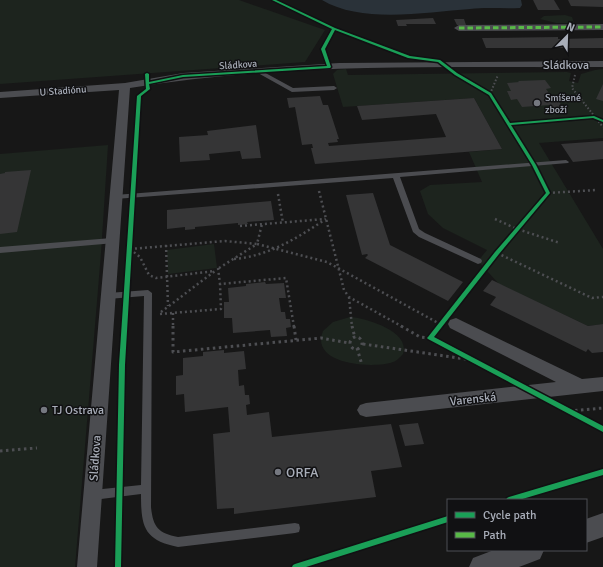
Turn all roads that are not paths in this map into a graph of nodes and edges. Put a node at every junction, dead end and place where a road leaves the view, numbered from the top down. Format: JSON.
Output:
{"nodes":[{"id":1,"x":603,"y":27,"type":"edge"},
{"id":2,"x":459,"y":28,"type":"dead end"},
{"id":3,"x":603,"y":64,"type":"edge"},
{"id":4,"x":260,"y":72,"type":"junction"},
{"id":5,"x":125,"y":86,"type":"junction"},
{"id":6,"x":334,"y":88,"type":"dead end"},
{"id":7,"x":0,"y":95,"type":"edge"},
{"id":8,"x":566,"y":162,"type":"dead end"},
{"id":9,"x":396,"y":175,"type":"junction"},
{"id":10,"x":115,"y":198,"type":"junction"},
{"id":11,"x":112,"y":241,"type":"junction"},
{"id":12,"x":0,"y":250,"type":"edge"},
{"id":13,"x":478,"y":262,"type":"dead end"},
{"id":14,"x":108,"y":296,"type":"junction"},
{"id":15,"x":442,"y":325,"type":"road end"},
{"id":16,"x":603,"y":384,"type":"edge"},
{"id":17,"x":580,"y":386,"type":"junction"},
{"id":18,"x":366,"y":410,"type":"dead end"},
{"id":19,"x":146,"y":489,"type":"junction"},
{"id":20,"x":93,"y":495,"type":"junction"},
{"id":21,"x":603,"y":525,"type":"edge"},
{"id":22,"x":295,"y":528,"type":"dead end"},
{"id":23,"x":587,"y":531,"type":"edge"},
{"id":24,"x":528,"y":551,"type":"edge"},
{"id":25,"x":87,"y":567,"type":"edge"},
{"id":26,"x":482,"y":567,"type":"edge"}],
"edges":[{"from":1,"to":2,"type":"street"},
{"from":3,"to":4,"type":"street","name":"Sládkova"},
{"from":4,"to":5,"type":"street","name":"Sládkova"},
{"from":4,"to":6,"type":"lane"},
{"from":5,"to":7,"type":"street","name":"U Stadiónu"},
{"from":5,"to":10,"type":"street","name":"Sládkova"},
{"from":8,"to":9,"type":"lane"},
{"from":9,"to":10,"type":"lane"},
{"from":9,"to":13,"type":"lane"},
{"from":10,"to":11,"type":"street","name":"Sládkova"},
{"from":11,"to":12,"type":"lane"},
{"from":11,"to":14,"type":"street","name":"Sládkova"},
{"from":14,"to":19,"type":"lane"},
{"from":14,"to":20,"type":"street","name":"Sládkova"},
{"from":15,"to":17,"type":"street"},
{"from":16,"to":17,"type":"street","name":"Varenská"},
{"from":17,"to":18,"type":"street","name":"Varenská"},
{"from":19,"to":20,"type":"lane"},
{"from":19,"to":22,"type":"lane"},
{"from":20,"to":25,"type":"street","name":"Sládkova"},
{"from":21,"to":23,"type":"street"},
{"from":24,"to":26,"type":"street"}]}
